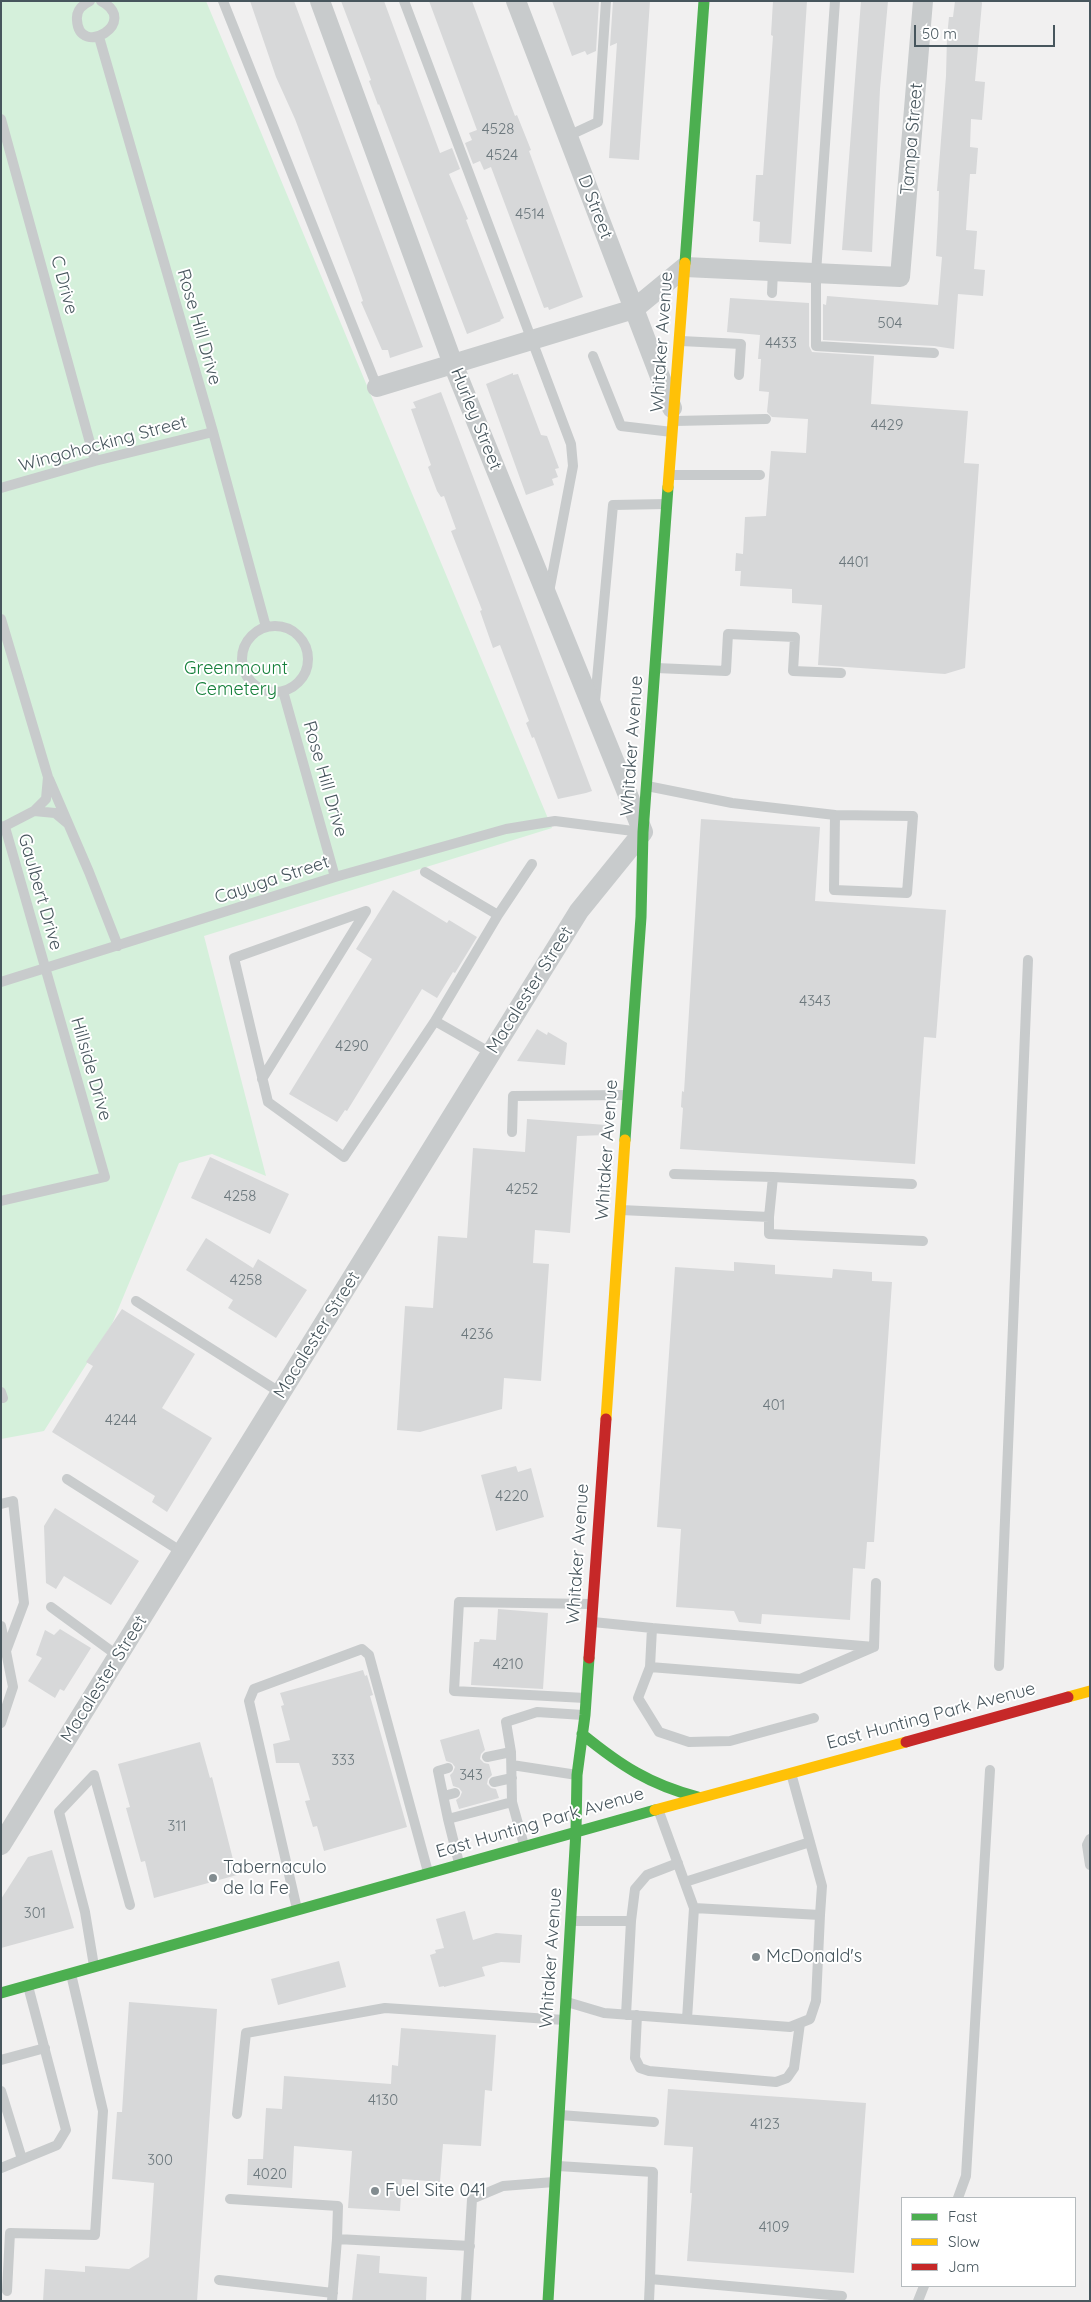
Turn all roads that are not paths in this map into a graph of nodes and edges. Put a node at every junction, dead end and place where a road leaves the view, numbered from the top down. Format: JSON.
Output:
{"nodes":[{"id":1,"x":90,"y":1,"type":"edge"},
{"id":2,"x":101,"y":1,"type":"edge"},
{"id":3,"x":223,"y":1,"type":"edge"},
{"id":4,"x":320,"y":1,"type":"edge"},
{"id":5,"x":404,"y":1,"type":"edge"},
{"id":6,"x":516,"y":1,"type":"edge"},
{"id":7,"x":606,"y":1,"type":"edge"},
{"id":8,"x":704,"y":1,"type":"edge"},
{"id":9,"x":835,"y":1,"type":"edge"},
{"id":10,"x":923,"y":1,"type":"edge"},
{"id":11,"x":99,"y":37,"type":"junction"},
{"id":12,"x":1,"y":119,"type":"edge"},
{"id":13,"x":568,"y":136,"type":"junction"},
{"id":14,"x":685,"y":267,"type":"junction"},
{"id":15,"x":773,"y":271,"type":"junction"},
{"id":16,"x":816,"y":273,"type":"junction"},
{"id":17,"x":772,"y":293,"type":"dead end"},
{"id":18,"x":634,"y":309,"type":"junction"},
{"id":19,"x":533,"y":340,"type":"junction"},
{"id":20,"x":680,"y":341,"type":"junction"},
{"id":21,"x":934,"y":353,"type":"dead end"},
{"id":22,"x":593,"y":356,"type":"dead end"},
{"id":23,"x":453,"y":364,"type":"junction"},
{"id":24,"x":739,"y":374,"type":"dead end"},
{"id":25,"x":377,"y":387,"type":"joint"},
{"id":26,"x":766,"y":419,"type":"dead end"},
{"id":27,"x":673,"y":422,"type":"junction"},
{"id":28,"x":213,"y":432,"type":"junction"},
{"id":29,"x":95,"y":460,"type":"junction"},
{"id":30,"x":670,"y":475,"type":"junction"},
{"id":31,"x":760,"y":475,"type":"dead end"},
{"id":32,"x":1,"y":488,"type":"edge"},
{"id":33,"x":667,"y":504,"type":"junction"},
{"id":34,"x":548,"y":597,"type":"junction"},
{"id":35,"x":1,"y":619,"type":"edge"},
{"id":36,"x":266,"y":627,"type":"junction"},
{"id":37,"x":655,"y":668,"type":"junction"},
{"id":38,"x":841,"y":673,"type":"dead end"},
{"id":39,"x":283,"y":691,"type":"junction"},
{"id":40,"x":594,"y":711,"type":"junction"},
{"id":41,"x":48,"y":777,"type":"junction"},
{"id":42,"x":646,"y":786,"type":"junction"},
{"id":43,"x":34,"y":811,"type":"junction"},
{"id":44,"x":835,"y":815,"type":"junction"},
{"id":45,"x":68,"y":823,"type":"junction"},
{"id":46,"x":3,"y":827,"type":"edge"},
{"id":47,"x":643,"y":832,"type":"junction"},
{"id":48,"x":532,"y":864,"type":"dead end"},
{"id":49,"x":425,"y":872,"type":"dead end"},
{"id":50,"x":335,"y":877,"type":"junction"},
{"id":51,"x":498,"y":915,"type":"junction"},
{"id":52,"x":118,"y":946,"type":"junction"},
{"id":53,"x":1028,"y":960,"type":"dead end"},
{"id":54,"x":45,"y":970,"type":"junction"},
{"id":55,"x":1,"y":982,"type":"edge"},
{"id":56,"x":435,"y":1021,"type":"junction"},
{"id":57,"x":491,"y":1053,"type":"junction"},
{"id":58,"x":262,"y":1079,"type":"junction"},
{"id":59,"x":628,"y":1095,"type":"junction"},
{"id":60,"x":512,"y":1132,"type":"dead end"},
{"id":61,"x":674,"y":1174,"type":"dead end"},
{"id":62,"x":773,"y":1177,"type":"junction"},
{"id":63,"x":912,"y":1184,"type":"dead end"},
{"id":64,"x":1,"y":1201,"type":"edge"},
{"id":65,"x":620,"y":1210,"type":"junction"},
{"id":66,"x":769,"y":1218,"type":"junction"},
{"id":67,"x":923,"y":1240,"type":"dead end"},
{"id":68,"x":136,"y":1301,"type":"dead end"},
{"id":69,"x":281,"y":1393,"type":"junction"},
{"id":70,"x":67,"y":1479,"type":"dead end"},
{"id":71,"x":1,"y":1504,"type":"edge"},
{"id":72,"x":182,"y":1552,"type":"junction"},
{"id":73,"x":876,"y":1583,"type":"dead end"},
{"id":74,"x":592,"y":1604,"type":"junction"},
{"id":75,"x":51,"y":1607,"type":"dead end"},
{"id":76,"x":591,"y":1622,"type":"junction"},
{"id":77,"x":1,"y":1626,"type":"edge"},
{"id":78,"x":652,"y":1628,"type":"junction"},
{"id":79,"x":874,"y":1647,"type":"junction"},
{"id":80,"x":6,"y":1651,"type":"junction"},
{"id":81,"x":118,"y":1656,"type":"junction"},
{"id":82,"x":999,"y":1666,"type":"dead end"},
{"id":83,"x":650,"y":1667,"type":"junction"},
{"id":84,"x":1090,"y":1691,"type":"edge"},
{"id":85,"x":586,"y":1698,"type":"junction"},
{"id":86,"x":585,"y":1715,"type":"junction"},
{"id":87,"x":814,"y":1718,"type":"dead end"},
{"id":88,"x":1,"y":1723,"type":"edge"},
{"id":89,"x":582,"y":1734,"type":"junction"},
{"id":90,"x":511,"y":1752,"type":"junction"},
{"id":91,"x":487,"y":1757,"type":"dead end"},
{"id":92,"x":512,"y":1765,"type":"junction"},
{"id":93,"x":448,"y":1768,"type":"dead end"},
{"id":94,"x":990,"y":1770,"type":"dead end"},
{"id":95,"x":791,"y":1773,"type":"junction"},
{"id":96,"x":577,"y":1775,"type":"junction"},
{"id":97,"x":512,"y":1778,"type":"junction"},
{"id":98,"x":494,"y":1782,"type":"dead end"},
{"id":99,"x":455,"y":1793,"type":"dead end"},
{"id":100,"x":444,"y":1796,"type":"junction"},
{"id":101,"x":700,"y":1798,"type":"junction"},
{"id":102,"x":512,"y":1802,"type":"junction"},
{"id":103,"x":658,"y":1809,"type":"junction"},
{"id":104,"x":448,"y":1819,"type":"junction"},
{"id":105,"x":576,"y":1831,"type":"junction"},
{"id":106,"x":1090,"y":1839,"type":"edge"},
{"id":107,"x":810,"y":1842,"type":"junction"},
{"id":108,"x":1,"y":1845,"type":"edge"},
{"id":109,"x":524,"y":1846,"type":"junction"},
{"id":110,"x":678,"y":1863,"type":"junction"},
{"id":111,"x":459,"y":1864,"type":"junction"},
{"id":112,"x":1090,"y":1865,"type":"edge"},
{"id":113,"x":428,"y":1873,"type":"junction"},
{"id":114,"x":684,"y":1882,"type":"junction"},
{"id":115,"x":130,"y":1905,"type":"dead end"},
{"id":116,"x":694,"y":1908,"type":"junction"},
{"id":117,"x":297,"y":1910,"type":"junction"},
{"id":118,"x":820,"y":1915,"type":"junction"},
{"id":119,"x":571,"y":1921,"type":"junction"},
{"id":120,"x":631,"y":1921,"type":"junction"},
{"id":121,"x":94,"y":1966,"type":"junction"},
{"id":122,"x":71,"y":1973,"type":"junction"},
{"id":123,"x":28,"y":1985,"type":"junction"},
{"id":124,"x":1,"y":1992,"type":"edge"},
{"id":125,"x":566,"y":2002,"type":"junction"},
{"id":126,"x":626,"y":2015,"type":"junction"},
{"id":127,"x":637,"y":2015,"type":"junction"},
{"id":128,"x":688,"y":2019,"type":"junction"},
{"id":129,"x":565,"y":2020,"type":"junction"},
{"id":130,"x":800,"y":2023,"type":"junction"},
{"id":131,"x":45,"y":2048,"type":"junction"},
{"id":132,"x":1,"y":2060,"type":"edge"},
{"id":133,"x":1,"y":2091,"type":"edge"},
{"id":134,"x":237,"y":2114,"type":"dead end"},
{"id":135,"x":559,"y":2115,"type":"junction"},
{"id":136,"x":654,"y":2122,"type":"dead end"},
{"id":137,"x":22,"y":2160,"type":"junction"},
{"id":138,"x":556,"y":2166,"type":"junction"},
{"id":139,"x":1,"y":2168,"type":"edge"},
{"id":140,"x":555,"y":2182,"type":"junction"},
{"id":141,"x":958,"y":2197,"type":"edge"},
{"id":142,"x":230,"y":2199,"type":"dead end"},
{"id":143,"x":336,"y":2239,"type":"junction"},
{"id":144,"x":470,"y":2246,"type":"junction"},
{"id":145,"x":650,"y":2279,"type":"junction"},
{"id":146,"x":219,"y":2280,"type":"dead end"},
{"id":147,"x":924,"y":2287,"type":"edge"},
{"id":148,"x":7,"y":2291,"type":"dead end"},
{"id":149,"x":842,"y":2296,"type":"dead end"},
{"id":150,"x":333,"y":2297,"type":"edge"},
{"id":151,"x":466,"y":2301,"type":"edge"},
{"id":152,"x":548,"y":2301,"type":"edge"},
{"id":153,"x":649,"y":2301,"type":"edge"},
{"id":154,"x":918,"y":2301,"type":"edge"}],
"edges":[{"from":1,"to":11,"type":"lane"},
{"from":2,"to":11,"type":"lane"},
{"from":3,"to":25,"type":"lane"},
{"from":4,"to":23,"type":"street","name":"Hurley Street"},
{"from":5,"to":19,"type":"lane"},
{"from":6,"to":13,"type":"street","name":"D Street"},
{"from":7,"to":13,"type":"lane"},
{"from":8,"to":14,"type":"main road","name":"Whitaker Avenue"},
{"from":9,"to":16,"type":"lane"},
{"from":10,"to":16,"type":"street","name":"Tampa Street"},
{"from":11,"to":28,"type":"lane","name":"Rose Hill Drive"},
{"from":12,"to":29,"type":"lane","name":"C Drive"},
{"from":13,"to":18,"type":"street","name":"D Street"},
{"from":14,"to":15,"type":"street"},
{"from":14,"to":18,"type":"street"},
{"from":14,"to":20,"type":"main road","name":"Whitaker Avenue"},
{"from":15,"to":16,"type":"street"},
{"from":15,"to":17,"type":"lane"},
{"from":16,"to":21,"type":"lane"},
{"from":18,"to":19,"type":"street"},
{"from":18,"to":27,"type":"street","name":"D Street"},
{"from":19,"to":23,"type":"street"},
{"from":19,"to":34,"type":"lane"},
{"from":20,"to":24,"type":"lane"},
{"from":20,"to":27,"type":"main road","name":"Whitaker Avenue"},
{"from":22,"to":27,"type":"lane"},
{"from":23,"to":25,"type":"street"},
{"from":23,"to":34,"type":"street","name":"Hurley Street"},
{"from":26,"to":27,"type":"lane"},
{"from":27,"to":30,"type":"main road","name":"Whitaker Avenue"},
{"from":28,"to":29,"type":"lane","name":"Wingohocking Street"},
{"from":28,"to":36,"type":"lane","name":"Rose Hill Drive"},
{"from":29,"to":32,"type":"lane","name":"Wingohocking Street"},
{"from":30,"to":31,"type":"lane"},
{"from":30,"to":33,"type":"main road","name":"Whitaker Avenue"},
{"from":33,"to":37,"type":"main road","name":"Whitaker Avenue"},
{"from":33,"to":40,"type":"lane"},
{"from":34,"to":40,"type":"street","name":"Hurley Street"},
{"from":35,"to":41,"type":"lane"},
{"from":36,"to":39,"type":"lane"},
{"from":36,"to":39,"type":"lane"},
{"from":37,"to":38,"type":"lane"},
{"from":37,"to":42,"type":"main road","name":"Whitaker Avenue"},
{"from":39,"to":50,"type":"lane","name":"Rose Hill Drive"},
{"from":40,"to":47,"type":"street","name":"Hurley Street"},
{"from":41,"to":43,"type":"lane"},
{"from":41,"to":45,"type":"lane"},
{"from":42,"to":44,"type":"lane"},
{"from":42,"to":47,"type":"main road","name":"Whitaker Avenue"},
{"from":43,"to":45,"type":"lane"},
{"from":43,"to":46,"type":"lane"},
{"from":44,"to":44,"type":"lane"},
{"from":45,"to":52,"type":"lane"},
{"from":46,"to":54,"type":"lane","name":"Gaulbert Drive"},
{"from":47,"to":50,"type":"lane","name":"Cayuga Street"},
{"from":47,"to":57,"type":"street","name":"Macalester Street"},
{"from":47,"to":59,"type":"main road","name":"Whitaker Avenue"},
{"from":48,"to":51,"type":"lane"},
{"from":49,"to":51,"type":"lane"},
{"from":50,"to":52,"type":"lane","name":"Cayuga Street"},
{"from":51,"to":56,"type":"lane"},
{"from":52,"to":54,"type":"lane","name":"Cayuga Street"},
{"from":53,"to":82,"type":"lane"},
{"from":54,"to":55,"type":"lane","name":"Cayuga Street"},
{"from":54,"to":64,"type":"lane","name":"Hillside Drive"},
{"from":56,"to":57,"type":"lane"},
{"from":56,"to":58,"type":"lane"},
{"from":57,"to":69,"type":"street","name":"Macalester Street"},
{"from":58,"to":58,"type":"lane"},
{"from":59,"to":60,"type":"lane"},
{"from":59,"to":65,"type":"main road","name":"Whitaker Avenue"},
{"from":61,"to":62,"type":"lane"},
{"from":62,"to":63,"type":"lane"},
{"from":62,"to":66,"type":"lane"},
{"from":65,"to":66,"type":"lane"},
{"from":65,"to":74,"type":"main road","name":"Whitaker Avenue"},
{"from":66,"to":67,"type":"lane"},
{"from":68,"to":69,"type":"lane"},
{"from":69,"to":72,"type":"street","name":"Macalester Street"},
{"from":70,"to":72,"type":"lane"},
{"from":71,"to":80,"type":"lane"},
{"from":72,"to":81,"type":"street","name":"Macalester Street"},
{"from":73,"to":79,"type":"lane"},
{"from":74,"to":76,"type":"main road","name":"Whitaker Avenue"},
{"from":74,"to":85,"type":"lane"},
{"from":75,"to":81,"type":"lane"},
{"from":76,"to":78,"type":"lane"},
{"from":76,"to":85,"type":"main road","name":"Whitaker Avenue"},
{"from":77,"to":80,"type":"lane"},
{"from":78,"to":79,"type":"lane"},
{"from":78,"to":83,"type":"lane"},
{"from":79,"to":83,"type":"lane"},
{"from":80,"to":88,"type":"lane"},
{"from":81,"to":108,"type":"street","name":"Macalester Street"},
{"from":83,"to":87,"type":"lane"},
{"from":84,"to":95,"type":"main road","name":"East Hunting Park Avenue","bridge":true},
{"from":85,"to":86,"type":"main road","name":"Whitaker Avenue"},
{"from":86,"to":89,"type":"main road","name":"Whitaker Avenue"},
{"from":86,"to":90,"type":"lane"},
{"from":89,"to":96,"type":"main road","name":"Whitaker Avenue"},
{"from":89,"to":101,"type":"main road"},
{"from":90,"to":91,"type":"lane"},
{"from":90,"to":92,"type":"lane"},
{"from":92,"to":96,"type":"lane"},
{"from":92,"to":97,"type":"lane"},
{"from":93,"to":100,"type":"lane"},
{"from":94,"to":141,"type":"lane"},
{"from":95,"to":101,"type":"main road","name":"East Hunting Park Avenue"},
{"from":95,"to":107,"type":"lane"},
{"from":96,"to":105,"type":"main road","name":"Whitaker Avenue"},
{"from":97,"to":98,"type":"lane"},
{"from":97,"to":102,"type":"lane"},
{"from":99,"to":100,"type":"lane"},
{"from":100,"to":104,"type":"lane"},
{"from":101,"to":103,"type":"main road","name":"East Hunting Park Avenue"},
{"from":102,"to":104,"type":"lane"},
{"from":102,"to":109,"type":"lane"},
{"from":103,"to":105,"type":"main road","name":"East Hunting Park Avenue"},
{"from":103,"to":110,"type":"lane"},
{"from":104,"to":111,"type":"lane"},
{"from":105,"to":109,"type":"main road","name":"East Hunting Park Avenue"},
{"from":105,"to":119,"type":"main road","name":"Whitaker Avenue"},
{"from":106,"to":112,"type":"lane"},
{"from":107,"to":114,"type":"lane"},
{"from":107,"to":118,"type":"lane"},
{"from":109,"to":111,"type":"main road","name":"East Hunting Park Avenue"},
{"from":110,"to":114,"type":"lane"},
{"from":110,"to":120,"type":"lane"},
{"from":111,"to":113,"type":"main road","name":"East Hunting Park Avenue"},
{"from":113,"to":117,"type":"main road","name":"East Hunting Park Avenue"},
{"from":113,"to":117,"type":"lane"},
{"from":114,"to":116,"type":"lane"},
{"from":115,"to":121,"type":"lane"},
{"from":116,"to":118,"type":"lane"},
{"from":116,"to":128,"type":"lane"},
{"from":117,"to":121,"type":"main road","name":"East Hunting Park Avenue"},
{"from":118,"to":130,"type":"lane"},
{"from":119,"to":120,"type":"lane"},
{"from":119,"to":125,"type":"main road","name":"Whitaker Avenue"},
{"from":120,"to":126,"type":"lane"},
{"from":121,"to":122,"type":"main road","name":"East Hunting Park Avenue"},
{"from":122,"to":123,"type":"main road","name":"East Hunting Park Avenue"},
{"from":122,"to":148,"type":"lane"},
{"from":123,"to":124,"type":"main road","name":"East Hunting Park Avenue"},
{"from":123,"to":131,"type":"lane"},
{"from":125,"to":126,"type":"lane"},
{"from":125,"to":129,"type":"main road","name":"Whitaker Avenue"},
{"from":126,"to":127,"type":"lane"},
{"from":127,"to":128,"type":"lane"},
{"from":127,"to":130,"type":"lane"},
{"from":128,"to":130,"type":"lane"},
{"from":129,"to":134,"type":"lane"},
{"from":129,"to":135,"type":"main road","name":"Whitaker Avenue"},
{"from":131,"to":132,"type":"lane"},
{"from":131,"to":137,"type":"lane"},
{"from":133,"to":137,"type":"lane"},
{"from":135,"to":136,"type":"lane"},
{"from":135,"to":138,"type":"main road","name":"Whitaker Avenue"},
{"from":137,"to":139,"type":"lane"},
{"from":138,"to":140,"type":"main road","name":"Whitaker Avenue"},
{"from":138,"to":145,"type":"lane"},
{"from":140,"to":144,"type":"lane"},
{"from":140,"to":152,"type":"main road","name":"Whitaker Avenue"},
{"from":142,"to":143,"type":"lane"},
{"from":143,"to":144,"type":"lane"},
{"from":143,"to":150,"type":"lane"},
{"from":144,"to":151,"type":"lane"},
{"from":145,"to":149,"type":"lane"},
{"from":145,"to":153,"type":"lane"},
{"from":146,"to":150,"type":"lane"},
{"from":147,"to":154,"type":"lane"}]}
